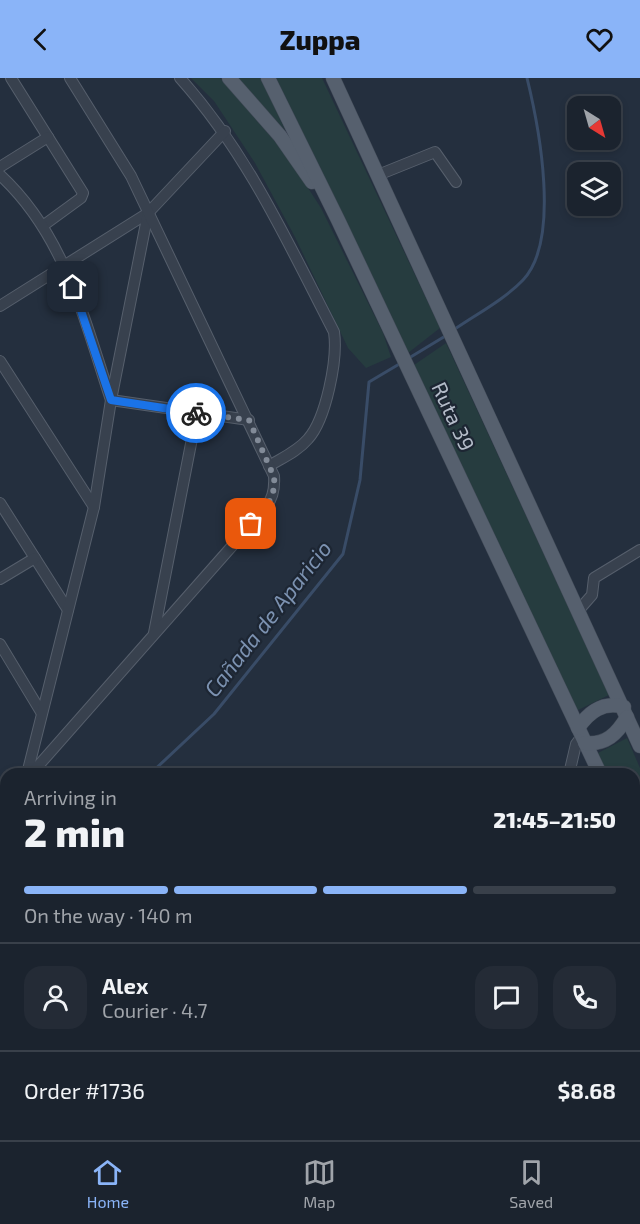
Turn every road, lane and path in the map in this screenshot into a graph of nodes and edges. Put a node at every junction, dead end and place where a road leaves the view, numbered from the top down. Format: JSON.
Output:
{"nodes":[{"id":1,"x":11,"y":78,"type":"edge"},
{"id":2,"x":70,"y":78,"type":"edge"},
{"id":3,"x":180,"y":78,"type":"edge"},
{"id":4,"x":229,"y":78,"type":"edge"},
{"id":5,"x":268,"y":78,"type":"edge"},
{"id":6,"x":333,"y":78,"type":"edge"},
{"id":7,"x":225,"y":131,"type":"junction"},
{"id":8,"x":48,"y":137,"type":"junction"},
{"id":9,"x":0,"y":167,"type":"edge"},
{"id":10,"x":0,"y":175,"type":"edge"},
{"id":11,"x":378,"y":175,"type":"junction"},
{"id":12,"x":456,"y":182,"type":"dead end"},
{"id":13,"x":148,"y":213,"type":"junction"},
{"id":14,"x":338,"y":220,"type":"junction"},
{"id":15,"x":44,"y":225,"type":"junction"},
{"id":16,"x":66,"y":265,"type":"junction"},
{"id":17,"x":0,"y":306,"type":"edge"},
{"id":18,"x":0,"y":361,"type":"edge"},
{"id":19,"x":111,"y":400,"type":"junction"},
{"id":20,"x":197,"y":413,"type":"junction"},
{"id":21,"x":249,"y":420,"type":"junction"},
{"id":22,"x":269,"y":466,"type":"junction"},
{"id":23,"x":0,"y":503,"type":"edge"},
{"id":24,"x":94,"y":507,"type":"junction"},
{"id":25,"x":640,"y":550,"type":"edge"},
{"id":26,"x":34,"y":558,"type":"junction"},
{"id":27,"x":0,"y":579,"type":"edge"},
{"id":28,"x":68,"y":610,"type":"junction"},
{"id":29,"x":578,"y":611,"type":"junction"},
{"id":30,"x":154,"y":635,"type":"junction"},
{"id":31,"x":0,"y":644,"type":"edge"},
{"id":32,"x":41,"y":712,"type":"junction"},
{"id":33,"x":625,"y":712,"type":"junction"},
{"id":34,"x":582,"y":736,"type":"junction"},
{"id":35,"x":640,"y":746,"type":"edge"},
{"id":36,"x":30,"y":768,"type":"edge"},
{"id":37,"x":34,"y":768,"type":"edge"},
{"id":38,"x":569,"y":768,"type":"edge"},
{"id":39,"x":597,"y":768,"type":"edge"}],
"edges":[{"from":1,"to":8,"type":"street"},
{"from":2,"to":13,"type":"street"},
{"from":3,"to":7,"type":"street"},
{"from":4,"to":14,"type":"main road"},
{"from":5,"to":14,"type":"main road","name":"Ruta 39"},
{"from":6,"to":11,"type":"main road","name":"Ruta 39"},
{"from":7,"to":13,"type":"street"},
{"from":7,"to":22,"type":"street"},
{"from":8,"to":9,"type":"street"},
{"from":8,"to":15,"type":"street"},
{"from":10,"to":15,"type":"street"},
{"from":11,"to":12,"type":"street"},
{"from":11,"to":29,"type":"main road","name":"Ruta 39"},
{"from":13,"to":16,"type":"street"},
{"from":13,"to":19,"type":"street"},
{"from":13,"to":21,"type":"street"},
{"from":14,"to":34,"type":"main road","name":"Ruta 39"},
{"from":15,"to":16,"type":"street"},
{"from":16,"to":17,"type":"street"},
{"from":16,"to":19,"type":"street"},
{"from":18,"to":24,"type":"street"},
{"from":19,"to":20,"type":"street"},
{"from":19,"to":24,"type":"street"},
{"from":20,"to":21,"type":"street"},
{"from":20,"to":30,"type":"street"},
{"from":21,"to":22,"type":"street"},
{"from":22,"to":30,"type":"street"},
{"from":23,"to":26,"type":"street"},
{"from":24,"to":28,"type":"street"},
{"from":25,"to":29,"type":"street"},
{"from":26,"to":27,"type":"street"},
{"from":26,"to":28,"type":"street"},
{"from":28,"to":32,"type":"street"},
{"from":29,"to":33,"type":"main road","name":"Ruta 39"},
{"from":30,"to":37,"type":"street"},
{"from":31,"to":32,"type":"street"},
{"from":32,"to":36,"type":"street"},
{"from":33,"to":34,"type":"main road"},
{"from":33,"to":34,"type":"main road"},
{"from":33,"to":35,"type":"main road","name":"Ruta 39"},
{"from":34,"to":38,"type":"street"},
{"from":34,"to":39,"type":"main road","name":"Ruta 39"}]}
